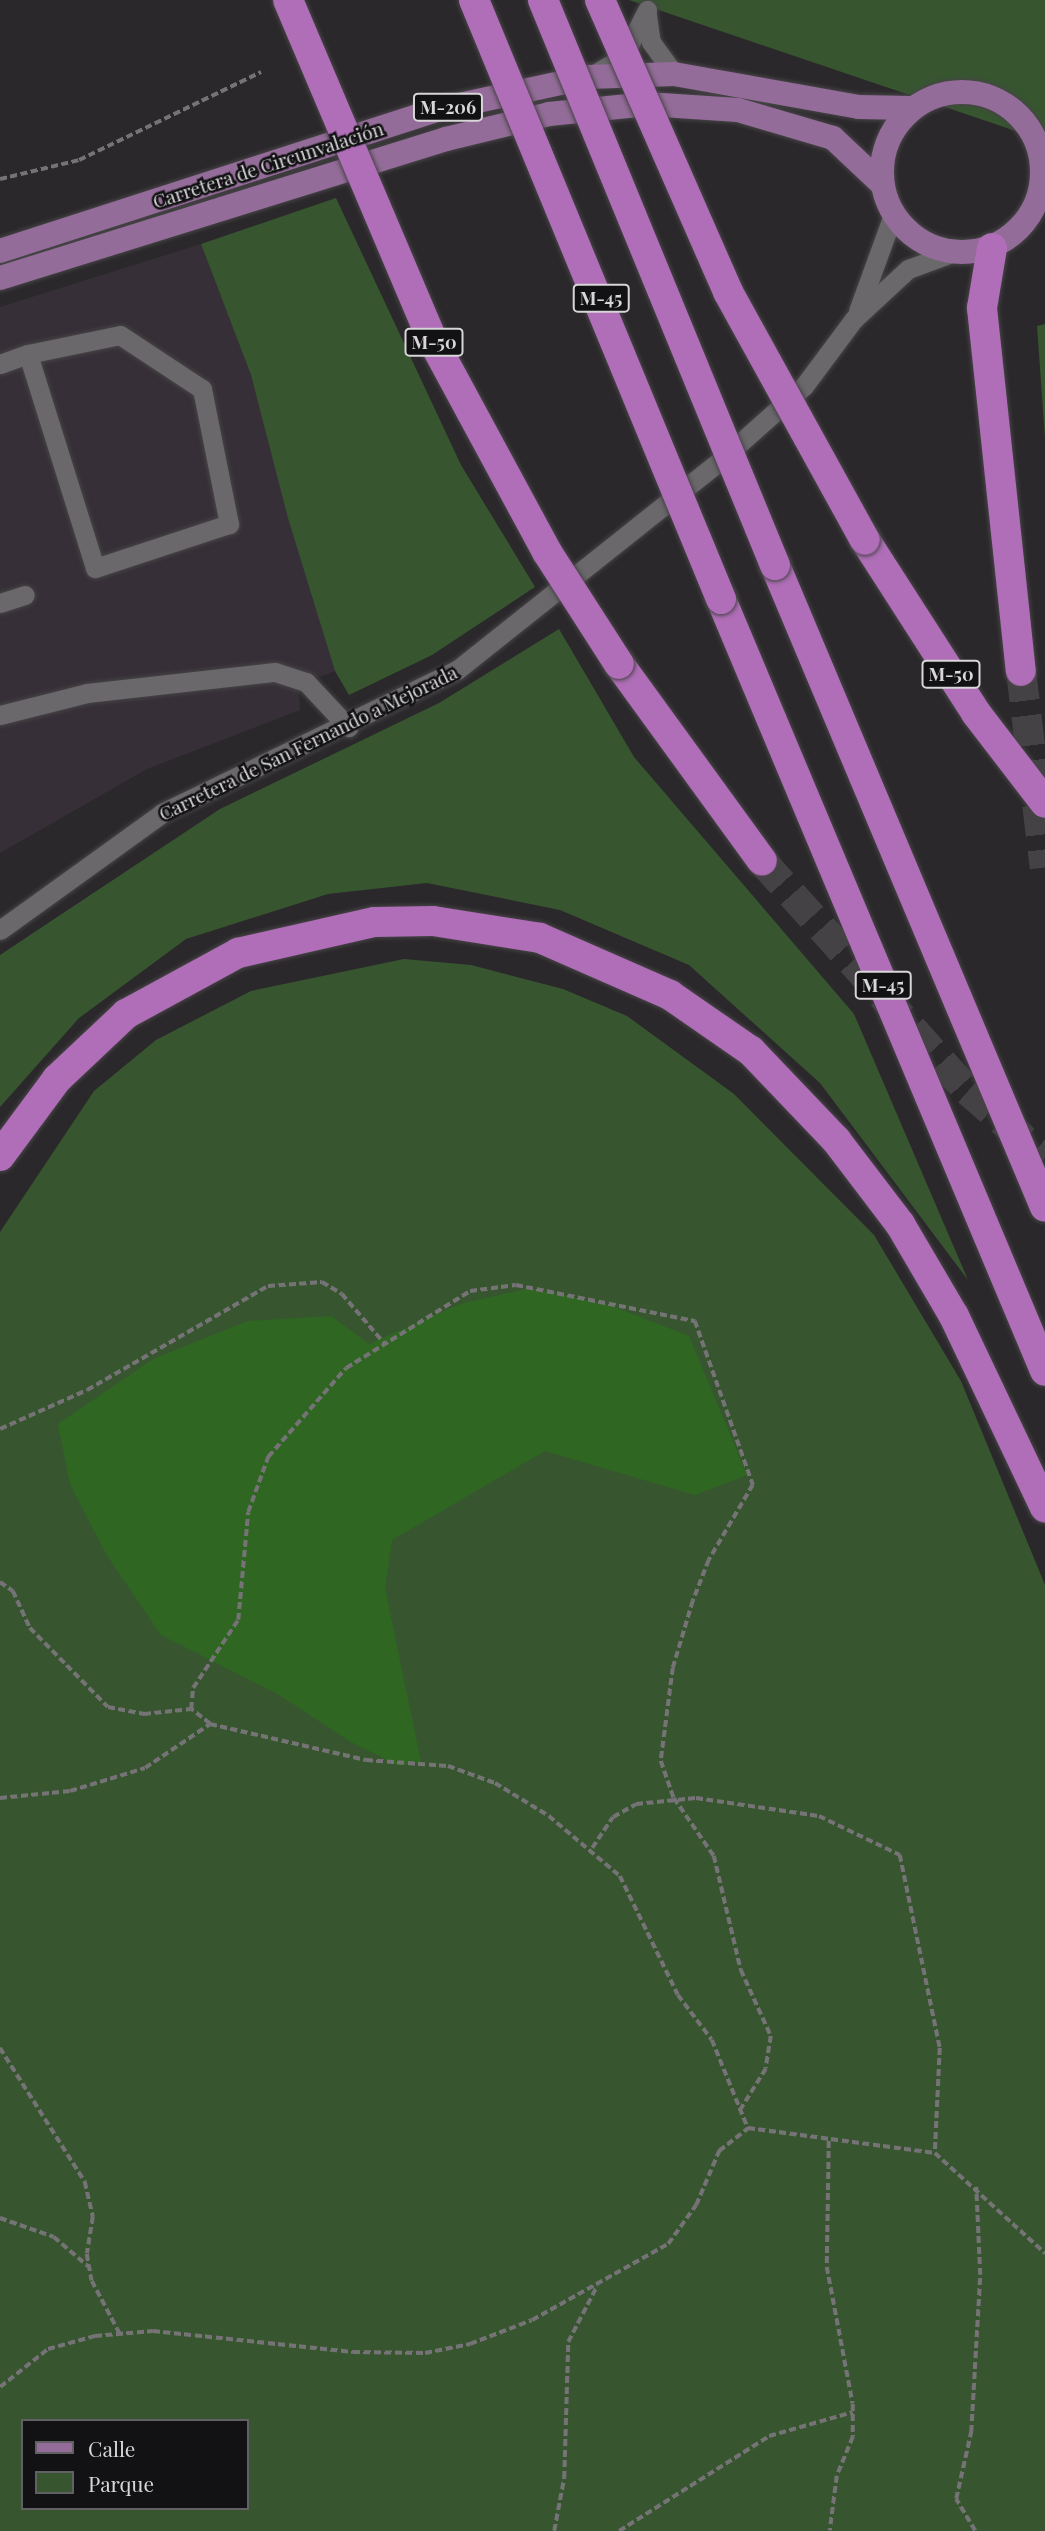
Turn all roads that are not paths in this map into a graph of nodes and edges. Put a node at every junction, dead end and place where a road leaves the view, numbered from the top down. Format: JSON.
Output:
{"nodes":[{"id":1,"x":288,"y":0,"type":"edge"},
{"id":2,"x":474,"y":0,"type":"edge"},
{"id":3,"x":543,"y":0,"type":"edge"},
{"id":4,"x":600,"y":0,"type":"edge"},
{"id":5,"x":647,"y":5,"type":"edge"},
{"id":6,"x":674,"y":74,"type":"junction"},
{"id":7,"x":589,"y":77,"type":"junction"},
{"id":8,"x":911,"y":108,"type":"junction"},
{"id":9,"x":1041,"y":142,"type":"edge"},
{"id":10,"x":881,"y":183,"type":"junction"},
{"id":11,"x":1040,"y":209,"type":"edge"},
{"id":12,"x":893,"y":215,"type":"junction"},
{"id":13,"x":992,"y":248,"type":"junction"},
{"id":14,"x":0,"y":251,"type":"edge"},
{"id":15,"x":952,"y":253,"type":"junction"},
{"id":16,"x":0,"y":278,"type":"edge"},
{"id":17,"x":854,"y":319,"type":"junction"},
{"id":18,"x":28,"y":354,"type":"junction"},
{"id":19,"x":0,"y":364,"type":"edge"},
{"id":20,"x":25,"y":595,"type":"dead end"},
{"id":21,"x":0,"y":603,"type":"edge"},
{"id":22,"x":1021,"y":671,"type":"tunnel mouth"},
{"id":23,"x":0,"y":715,"type":"edge"},
{"id":24,"x":348,"y":727,"type":"junction"},
{"id":25,"x":1045,"y":803,"type":"edge"},
{"id":26,"x":762,"y":861,"type":"tunnel mouth"},
{"id":27,"x":0,"y":930,"type":"edge"},
{"id":28,"x":0,"y":1156,"type":"edge"},
{"id":29,"x":1045,"y":1207,"type":"edge"},
{"id":30,"x":1045,"y":1371,"type":"edge"},
{"id":31,"x":1045,"y":1508,"type":"edge"}],
"edges":[{"from":1,"to":26,"type":"highway","number":"M-50","bridge":true},
{"from":2,"to":30,"type":"highway","number":"M-45","bridge":true},
{"from":3,"to":29,"type":"highway","number":"M-45","bridge":true},
{"from":4,"to":25,"type":"highway","number":"M-50","bridge":true},
{"from":5,"to":6,"type":"street"},
{"from":5,"to":7,"type":"street"},
{"from":6,"to":7,"type":"main road","name":"Carretera de Circunvalación","number":"M-206"},
{"from":6,"to":8,"type":"main road","name":"Carretera de Circunvalación","number":"M-206"},
{"from":7,"to":14,"type":"main road","name":"Carretera de Circunvalación","number":"M-206"},
{"from":8,"to":9,"type":"main road","number":"M-206"},
{"from":8,"to":10,"type":"main road","number":"M-206"},
{"from":9,"to":11,"type":"main road","number":"M-206"},
{"from":10,"to":12,"type":"main road","number":"M-206"},
{"from":10,"to":16,"type":"main road","name":"Carretera de Circunvalación","number":"M-206"},
{"from":11,"to":13,"type":"main road","number":"M-206"},
{"from":12,"to":15,"type":"main road","number":"M-206"},
{"from":12,"to":17,"type":"street"},
{"from":13,"to":15,"type":"main road","number":"M-206"},
{"from":13,"to":22,"type":"highway"},
{"from":15,"to":17,"type":"street"},
{"from":17,"to":24,"type":"street","name":"Carretera de San Fernando a Mejorada"},
{"from":18,"to":18,"type":"street"},
{"from":18,"to":19,"type":"street"},
{"from":20,"to":21,"type":"street"},
{"from":23,"to":24,"type":"street"},
{"from":24,"to":27,"type":"street","name":"Carretera de San Fernando a Mejorada"},
{"from":28,"to":31,"type":"highway"}]}
